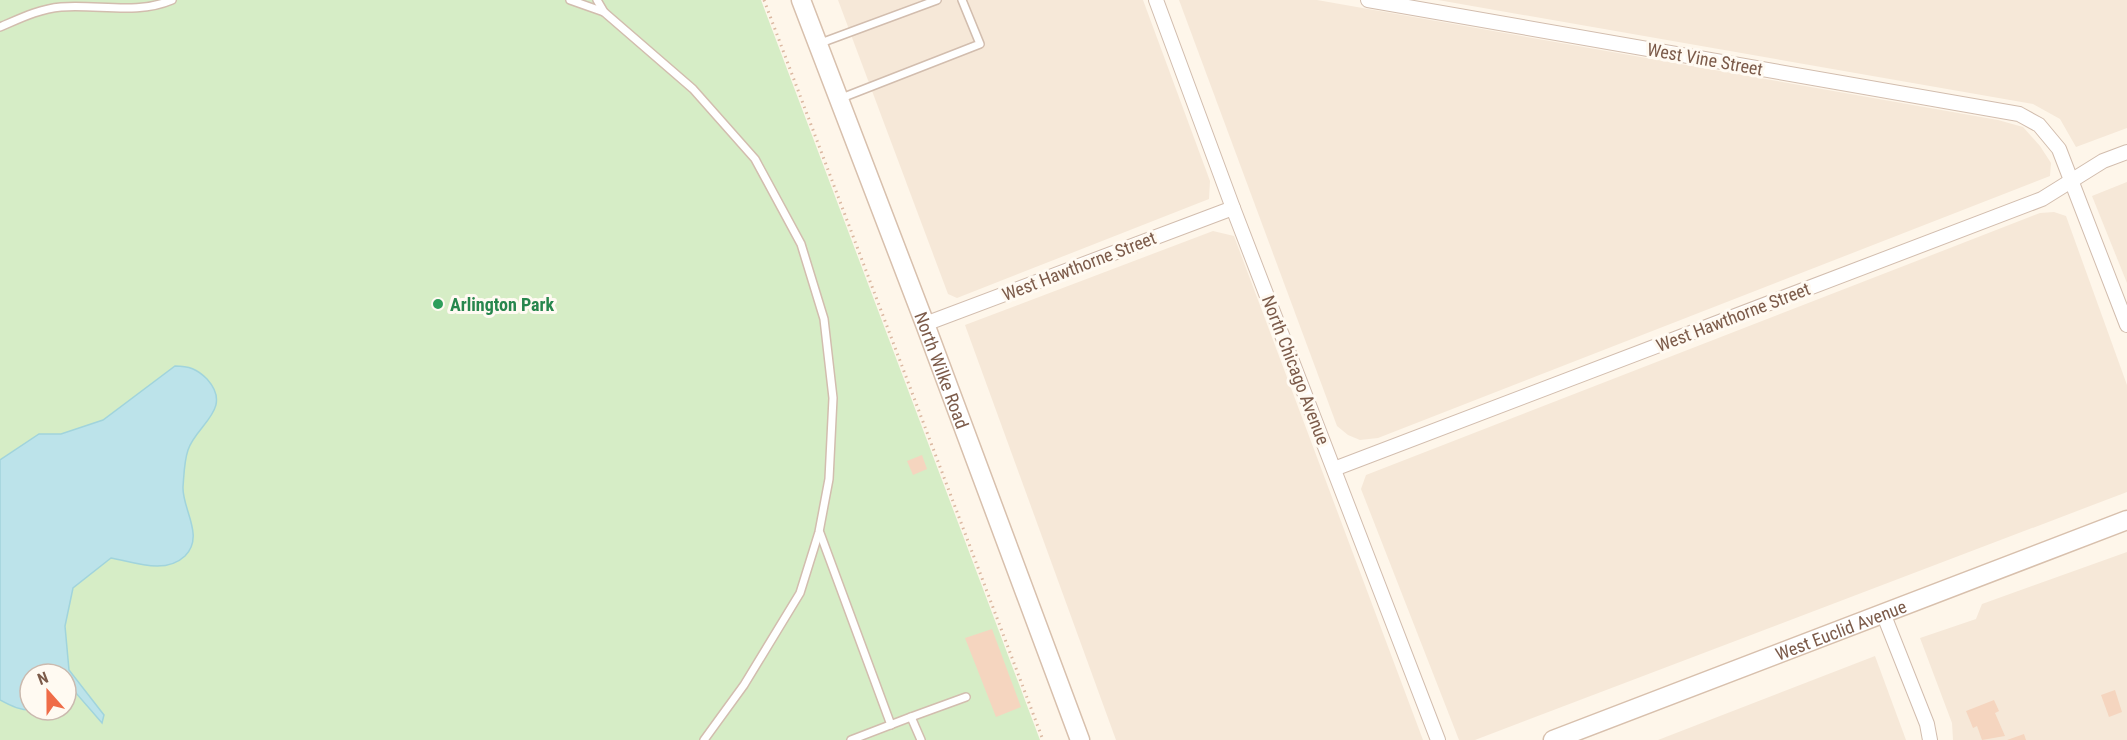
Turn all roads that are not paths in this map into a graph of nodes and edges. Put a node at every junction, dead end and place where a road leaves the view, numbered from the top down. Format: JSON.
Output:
{"nodes":[{"id":1,"x":172,"y":0,"type":"edge"},
{"id":2,"x":570,"y":0,"type":"edge"},
{"id":3,"x":597,"y":0,"type":"edge"},
{"id":4,"x":801,"y":0,"type":"edge"},
{"id":5,"x":937,"y":0,"type":"edge"},
{"id":6,"x":962,"y":0,"type":"edge"},
{"id":7,"x":1156,"y":0,"type":"edge"},
{"id":8,"x":1368,"y":0,"type":"edge"},
{"id":9,"x":604,"y":12,"type":"junction"},
{"id":10,"x":0,"y":27,"type":"edge"},
{"id":11,"x":817,"y":44,"type":"junction"},
{"id":12,"x":839,"y":99,"type":"junction"},
{"id":13,"x":2127,"y":152,"type":"edge"},
{"id":14,"x":2072,"y":179,"type":"junction"},
{"id":15,"x":1233,"y":208,"type":"junction"},
{"id":16,"x":925,"y":324,"type":"junction"},
{"id":17,"x":2127,"y":325,"type":"edge"},
{"id":18,"x":1334,"y":469,"type":"junction"},
{"id":19,"x":2127,"y":520,"type":"edge"},
{"id":20,"x":819,"y":532,"type":"junction"},
{"id":21,"x":1883,"y":614,"type":"junction"},
{"id":22,"x":966,"y":697,"type":"dead end"},
{"id":23,"x":911,"y":717,"type":"junction"},
{"id":24,"x":891,"y":725,"type":"junction"},
{"id":25,"x":704,"y":740,"type":"edge"},
{"id":26,"x":851,"y":740,"type":"edge"},
{"id":27,"x":921,"y":740,"type":"edge"},
{"id":28,"x":1080,"y":740,"type":"edge"},
{"id":29,"x":1438,"y":740,"type":"edge"},
{"id":30,"x":1553,"y":740,"type":"edge"},
{"id":31,"x":1930,"y":740,"type":"edge"}],
"edges":[{"from":1,"to":10,"type":"lane"},
{"from":2,"to":9,"type":"lane"},
{"from":3,"to":9,"type":"lane"},
{"from":4,"to":11,"type":"main road","name":"North Wilke Road"},
{"from":5,"to":11,"type":"lane"},
{"from":6,"to":12,"type":"lane"},
{"from":7,"to":15,"type":"street","name":"North Chicago Avenue"},
{"from":8,"to":14,"type":"street","name":"West Vine Street"},
{"from":9,"to":20,"type":"lane"},
{"from":11,"to":12,"type":"main road","name":"North Wilke Road"},
{"from":12,"to":16,"type":"main road","name":"North Wilke Road"},
{"from":13,"to":14,"type":"street","name":"West Hawthorne Street"},
{"from":14,"to":17,"type":"street"},
{"from":14,"to":18,"type":"street","name":"West Hawthorne Street"},
{"from":15,"to":16,"type":"street","name":"West Hawthorne Street"},
{"from":15,"to":18,"type":"street","name":"North Chicago Avenue"},
{"from":16,"to":28,"type":"main road","name":"North Wilke Road"},
{"from":18,"to":29,"type":"street","name":"North Chicago Avenue"},
{"from":19,"to":21,"type":"main road","name":"West Euclid Avenue"},
{"from":20,"to":24,"type":"lane"},
{"from":20,"to":25,"type":"lane"},
{"from":21,"to":30,"type":"main road","name":"West Euclid Avenue"},
{"from":21,"to":31,"type":"street"},
{"from":22,"to":23,"type":"lane"},
{"from":23,"to":24,"type":"lane"},
{"from":23,"to":27,"type":"lane"},
{"from":24,"to":26,"type":"lane"}]}
